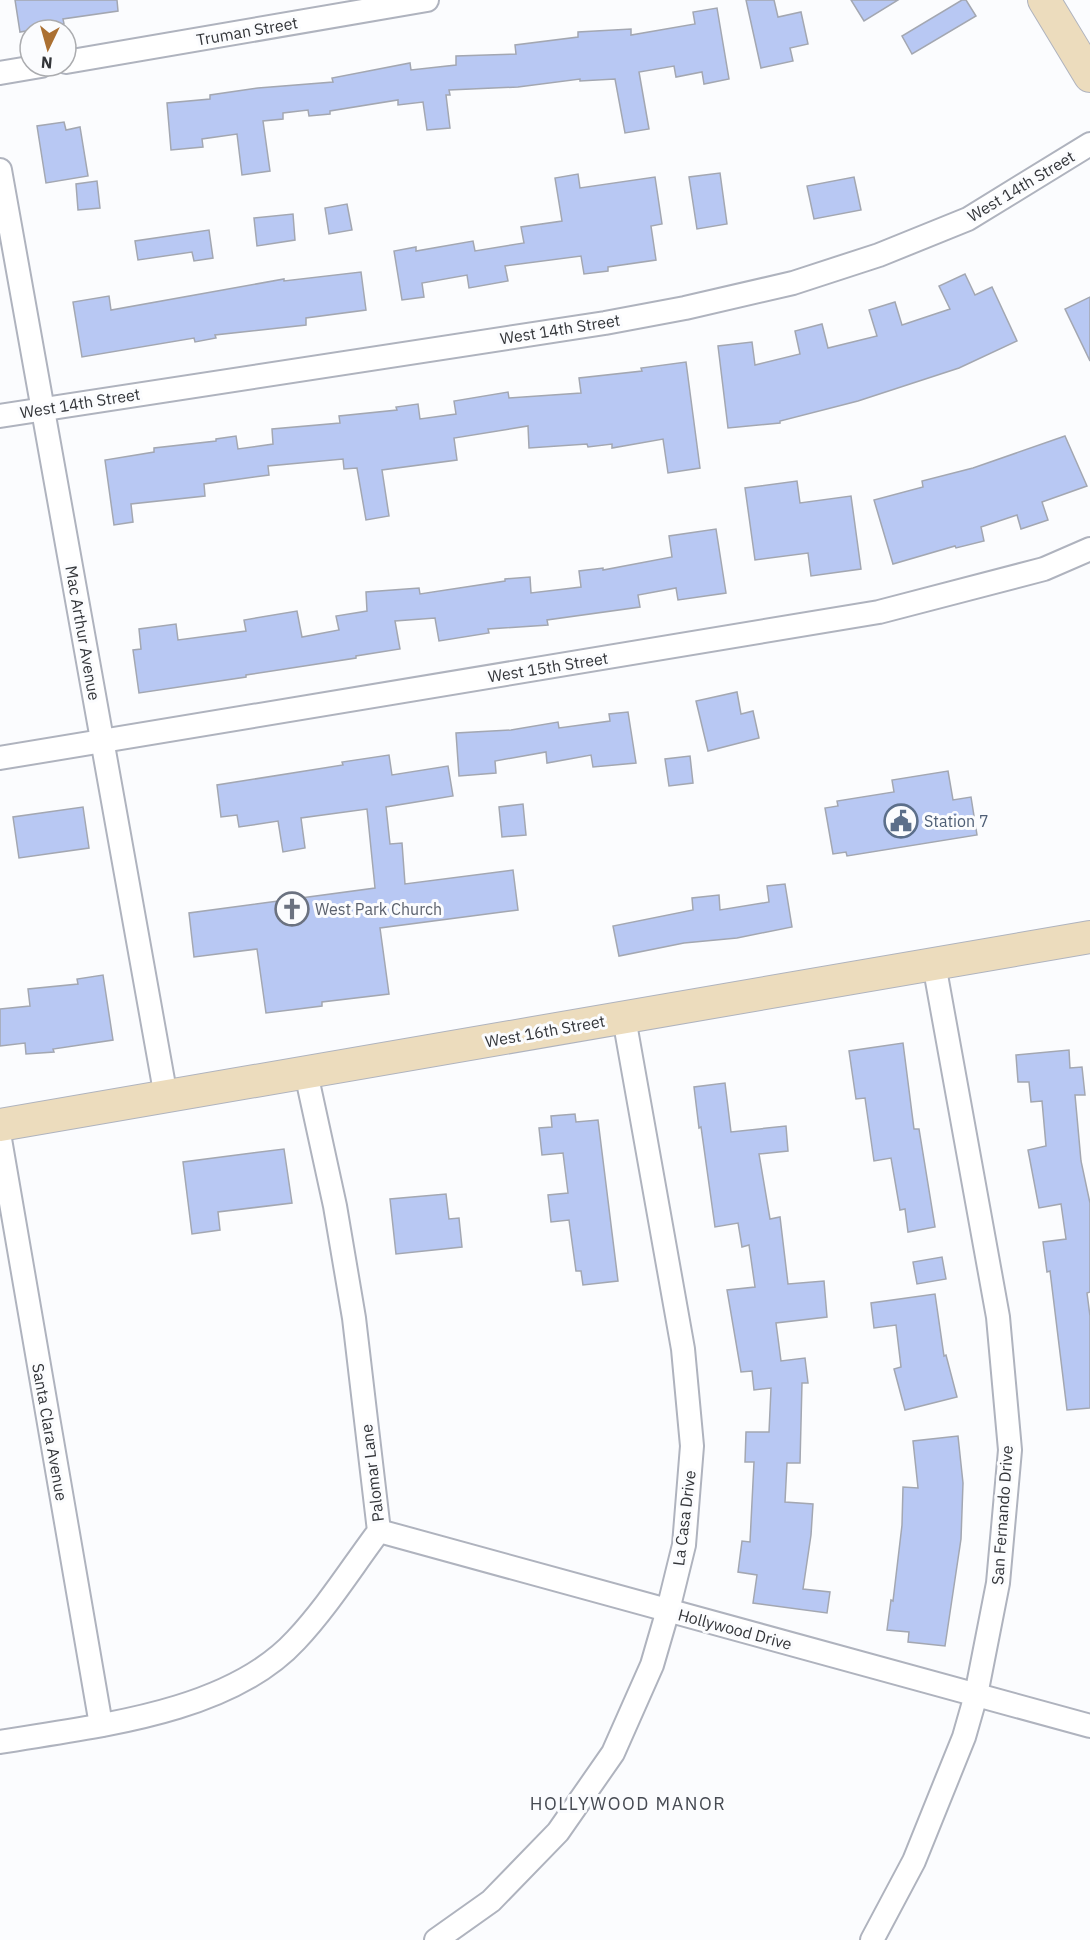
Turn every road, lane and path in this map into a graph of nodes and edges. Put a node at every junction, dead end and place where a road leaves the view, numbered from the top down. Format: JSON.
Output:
{"nodes":[{"id":1,"x":428,"y":0,"type":"edge"},
{"id":2,"x":1044,"y":0,"type":"edge"},
{"id":3,"x":78,"y":60,"type":"edge"},
{"id":4,"x":18,"y":70,"type":"edge"},
{"id":5,"x":0,"y":73,"type":"edge"},
{"id":6,"x":1090,"y":76,"type":"edge"},
{"id":7,"x":1090,"y":144,"type":"edge"},
{"id":8,"x":0,"y":170,"type":"edge"},
{"id":9,"x":44,"y":409,"type":"junction"},
{"id":10,"x":0,"y":416,"type":"edge"},
{"id":11,"x":1090,"y":549,"type":"edge"},
{"id":12,"x":101,"y":741,"type":"junction"},
{"id":13,"x":0,"y":758,"type":"edge"},
{"id":14,"x":1090,"y":937,"type":"edge"},
{"id":15,"x":934,"y":964,"type":"junction"},
{"id":16,"x":624,"y":1018,"type":"junction"},
{"id":17,"x":306,"y":1072,"type":"junction"},
{"id":18,"x":166,"y":1097,"type":"junction"},
{"id":19,"x":0,"y":1125,"type":"edge"},
{"id":20,"x":0,"y":1139,"type":"edge"},
{"id":21,"x":379,"y":1531,"type":"junction"},
{"id":22,"x":668,"y":1611,"type":"junction"},
{"id":23,"x":976,"y":1695,"type":"junction"},
{"id":24,"x":101,"y":1725,"type":"junction"},
{"id":25,"x":1090,"y":1726,"type":"edge"},
{"id":26,"x":0,"y":1742,"type":"edge"},
{"id":27,"x":436,"y":1940,"type":"edge"},
{"id":28,"x":872,"y":1940,"type":"edge"}],
"edges":[{"from":1,"to":3,"type":"street","name":"Truman Street"},
{"from":2,"to":6,"type":"main road"},
{"from":4,"to":5,"type":"street"},
{"from":7,"to":9,"type":"street","name":"West 14th Street"},
{"from":8,"to":9,"type":"street","name":"Mac Arthur Avenue"},
{"from":9,"to":10,"type":"street","name":"West 14th Street"},
{"from":9,"to":12,"type":"street","name":"Mac Arthur Avenue"},
{"from":11,"to":12,"type":"street","name":"West 15th Street"},
{"from":12,"to":13,"type":"street","name":"West 15th Street"},
{"from":12,"to":18,"type":"street","name":"Mac Arthur Avenue"},
{"from":14,"to":15,"type":"main road","name":"West 16th Street"},
{"from":15,"to":16,"type":"main road","name":"West 16th Street"},
{"from":15,"to":23,"type":"street","name":"San Fernando Drive"},
{"from":16,"to":17,"type":"main road","name":"West 16th Street"},
{"from":16,"to":22,"type":"street","name":"La Casa Drive"},
{"from":17,"to":18,"type":"main road","name":"West 16th Street"},
{"from":17,"to":21,"type":"street","name":"Palomar Lane"},
{"from":18,"to":19,"type":"main road","name":"West 16th Street"},
{"from":20,"to":24,"type":"street","name":"Santa Clara Avenue"},
{"from":21,"to":22,"type":"street","name":"Hollywood Drive"},
{"from":21,"to":24,"type":"street","name":"Palomar Lane"},
{"from":22,"to":23,"type":"street","name":"Hollywood Drive"},
{"from":22,"to":27,"type":"street","name":"La Casa Drive"},
{"from":23,"to":25,"type":"street","name":"Hollywood Drive"},
{"from":23,"to":28,"type":"street","name":"San Fernando Drive"},
{"from":24,"to":26,"type":"street","name":"Palomar Lane"}]}
